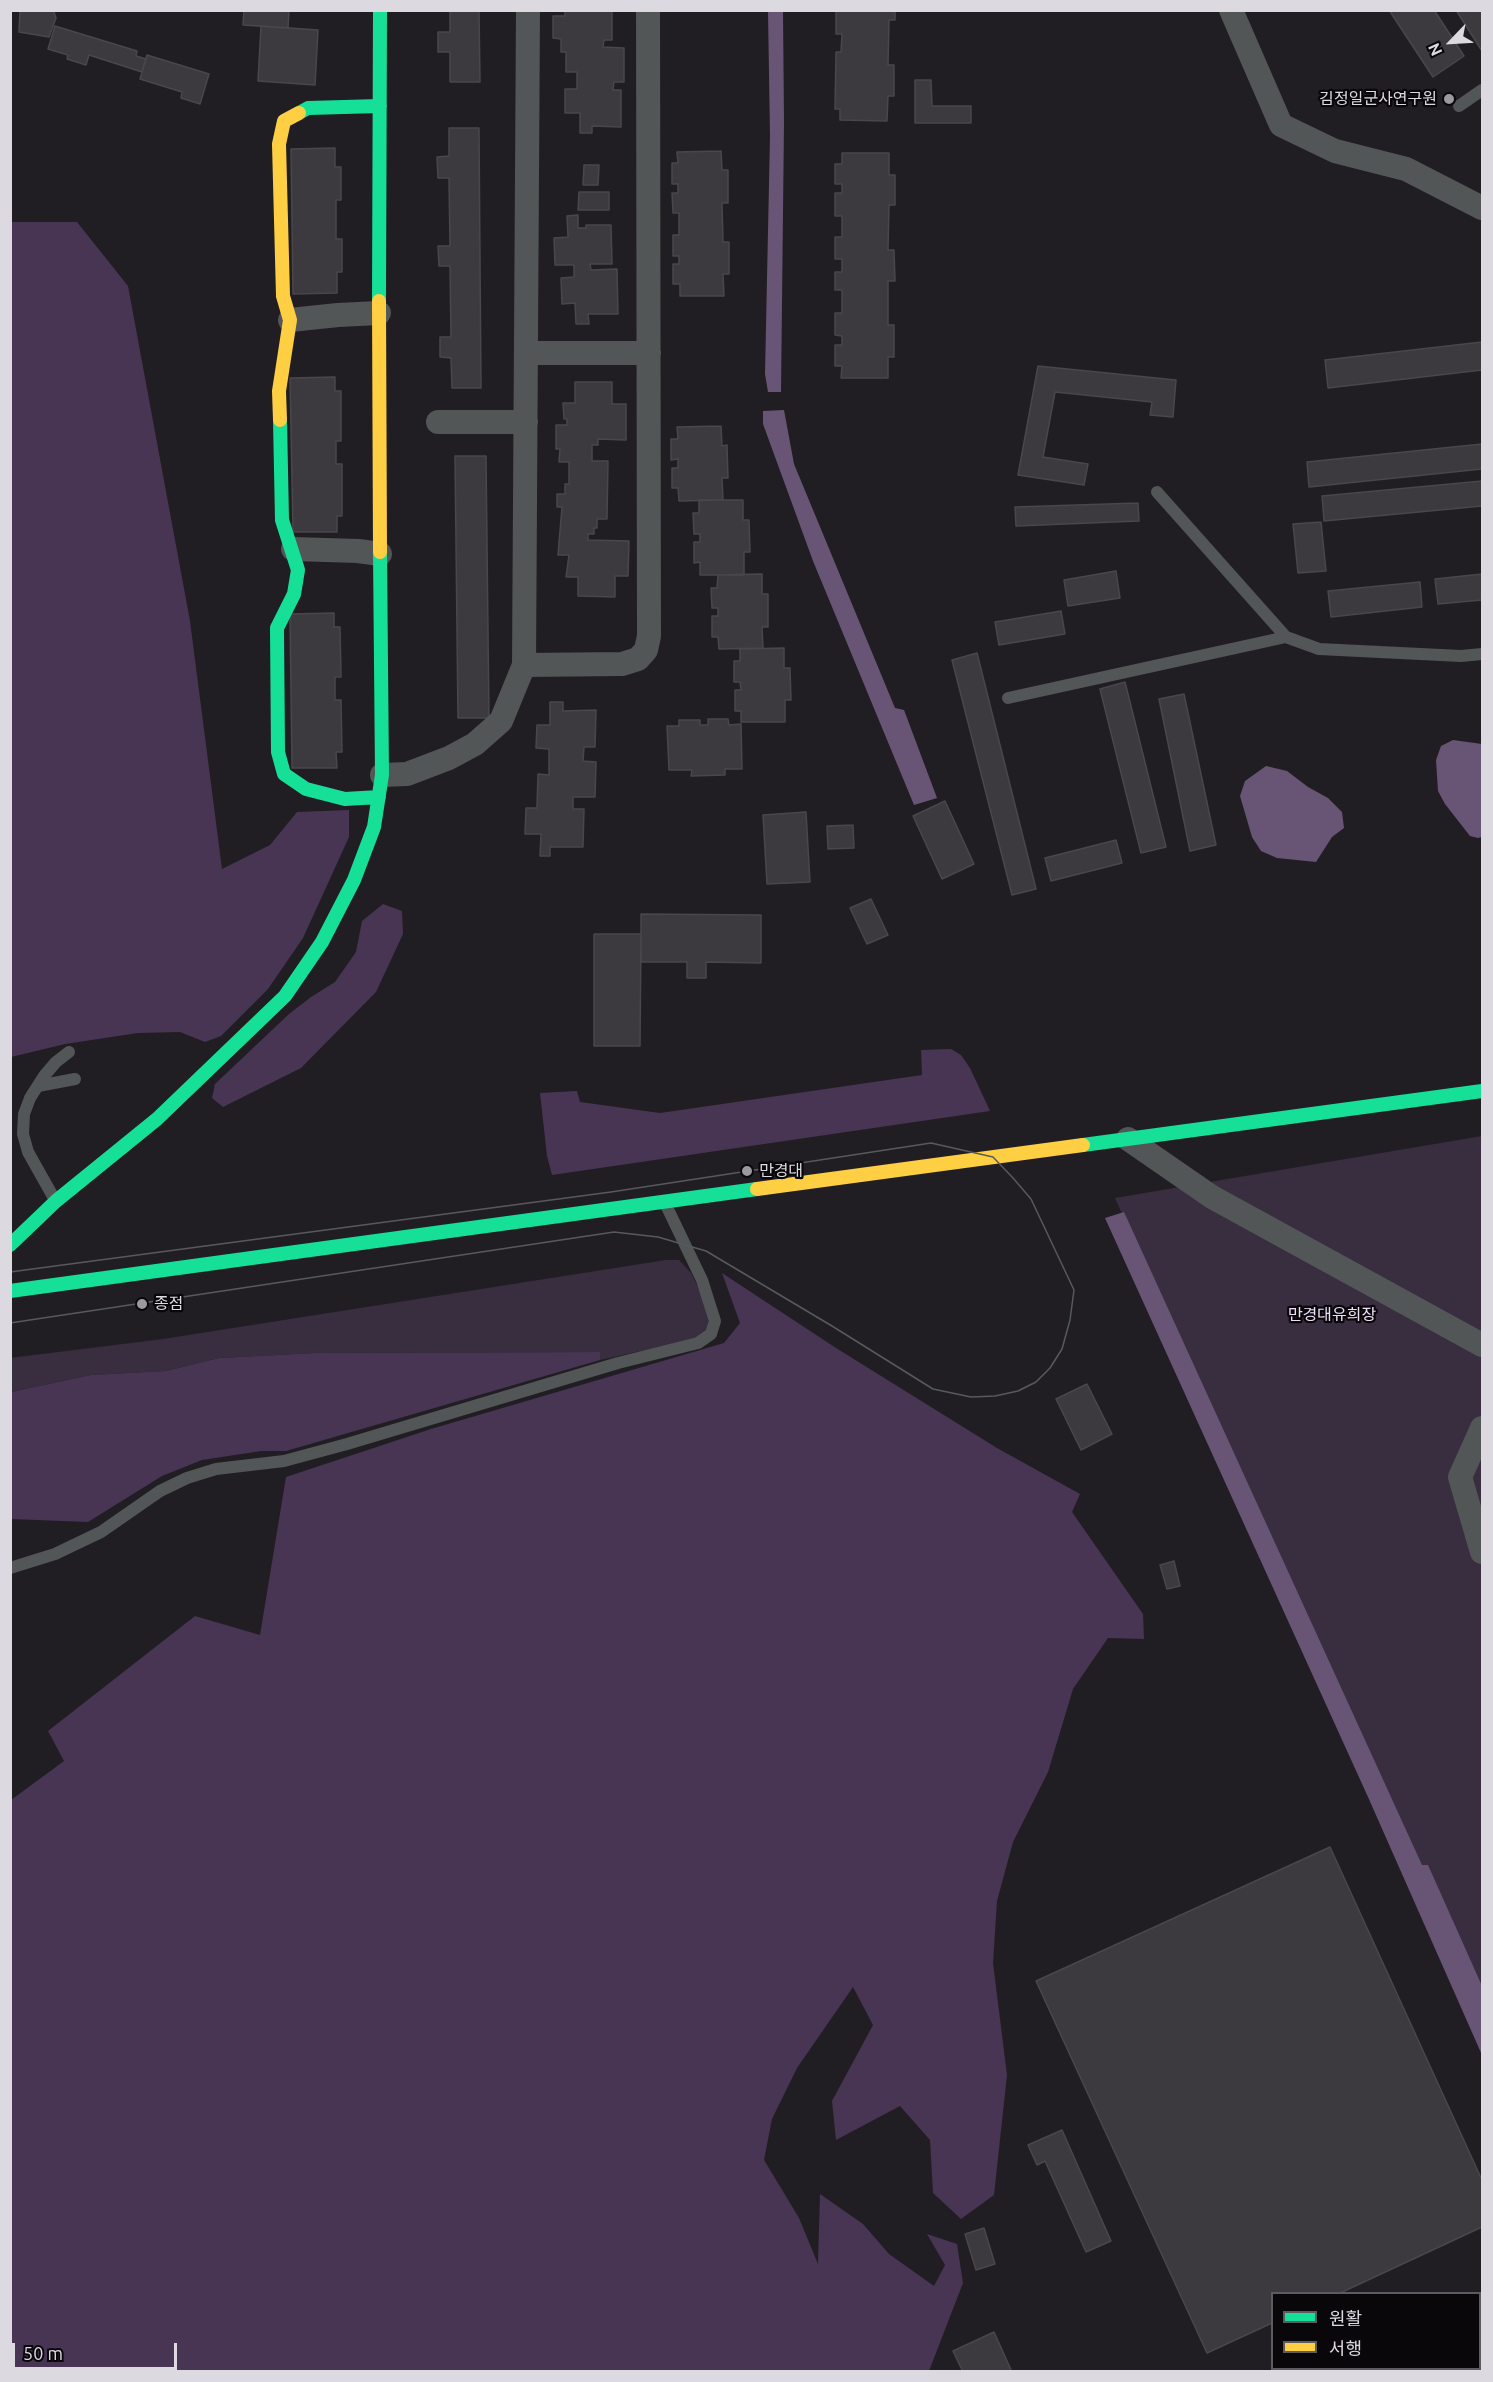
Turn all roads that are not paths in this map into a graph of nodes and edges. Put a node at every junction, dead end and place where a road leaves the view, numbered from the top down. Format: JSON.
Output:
{"nodes":[{"id":1,"x":380,"y":10,"type":"edge"},
{"id":2,"x":528,"y":10,"type":"edge"},
{"id":3,"x":648,"y":10,"type":"edge"},
{"id":4,"x":1231,"y":10,"type":"edge"},
{"id":5,"x":1482,"y":90,"type":"edge"},
{"id":6,"x":380,"y":106,"type":"junction"},
{"id":7,"x":1459,"y":106,"type":"dead end"},
{"id":8,"x":1482,"y":208,"type":"edge"},
{"id":9,"x":379,"y":313,"type":"junction"},
{"id":10,"x":291,"y":320,"type":"junction"},
{"id":11,"x":527,"y":353,"type":"junction"},
{"id":12,"x":649,"y":353,"type":"junction"},
{"id":13,"x":438,"y":422,"type":"dead end"},
{"id":14,"x":526,"y":422,"type":"junction"},
{"id":15,"x":1157,"y":492,"type":"dead end"},
{"id":16,"x":293,"y":549,"type":"junction"},
{"id":17,"x":380,"y":554,"type":"junction"},
{"id":18,"x":1286,"y":637,"type":"junction"},
{"id":19,"x":1482,"y":654,"type":"edge"},
{"id":20,"x":524,"y":666,"type":"junction"},
{"id":21,"x":1008,"y":698,"type":"dead end"},
{"id":22,"x":380,"y":786,"type":"junction"},
{"id":23,"x":69,"y":1052,"type":"dead end"},
{"id":24,"x":75,"y":1079,"type":"dead end"},
{"id":25,"x":38,"y":1086,"type":"junction"},
{"id":26,"x":1482,"y":1091,"type":"edge"},
{"id":27,"x":1128,"y":1139,"type":"junction"},
{"id":28,"x":56,"y":1201,"type":"junction"},
{"id":29,"x":665,"y":1202,"type":"junction"},
{"id":30,"x":10,"y":1245,"type":"edge"},
{"id":31,"x":10,"y":1291,"type":"edge"},
{"id":32,"x":1482,"y":1345,"type":"edge"},
{"id":33,"x":1482,"y":1428,"type":"edge"},
{"id":34,"x":1482,"y":1552,"type":"edge"},
{"id":35,"x":10,"y":1568,"type":"edge"}],
"edges":[{"from":1,"to":6,"type":"street"},
{"from":2,"to":11,"type":"street"},
{"from":3,"to":12,"type":"street"},
{"from":4,"to":8,"type":"street"},
{"from":5,"to":7,"type":"lane"},
{"from":6,"to":9,"type":"street"},
{"from":6,"to":10,"type":"street"},
{"from":9,"to":10,"type":"street"},
{"from":9,"to":17,"type":"street"},
{"from":10,"to":16,"type":"street"},
{"from":11,"to":12,"type":"street"},
{"from":11,"to":14,"type":"street"},
{"from":12,"to":20,"type":"street"},
{"from":13,"to":14,"type":"street"},
{"from":14,"to":20,"type":"street"},
{"from":15,"to":18,"type":"lane"},
{"from":16,"to":17,"type":"street"},
{"from":16,"to":22,"type":"street"},
{"from":17,"to":22,"type":"street"},
{"from":18,"to":19,"type":"lane"},
{"from":18,"to":21,"type":"lane"},
{"from":20,"to":22,"type":"street"},
{"from":22,"to":28,"type":"street"},
{"from":23,"to":25,"type":"lane"},
{"from":24,"to":25,"type":"lane"},
{"from":25,"to":28,"type":"lane"},
{"from":26,"to":27,"type":"street"},
{"from":27,"to":29,"type":"street"},
{"from":27,"to":32,"type":"street"},
{"from":28,"to":30,"type":"street"},
{"from":29,"to":31,"type":"street"},
{"from":29,"to":35,"type":"lane"},
{"from":33,"to":34,"type":"street"}]}
